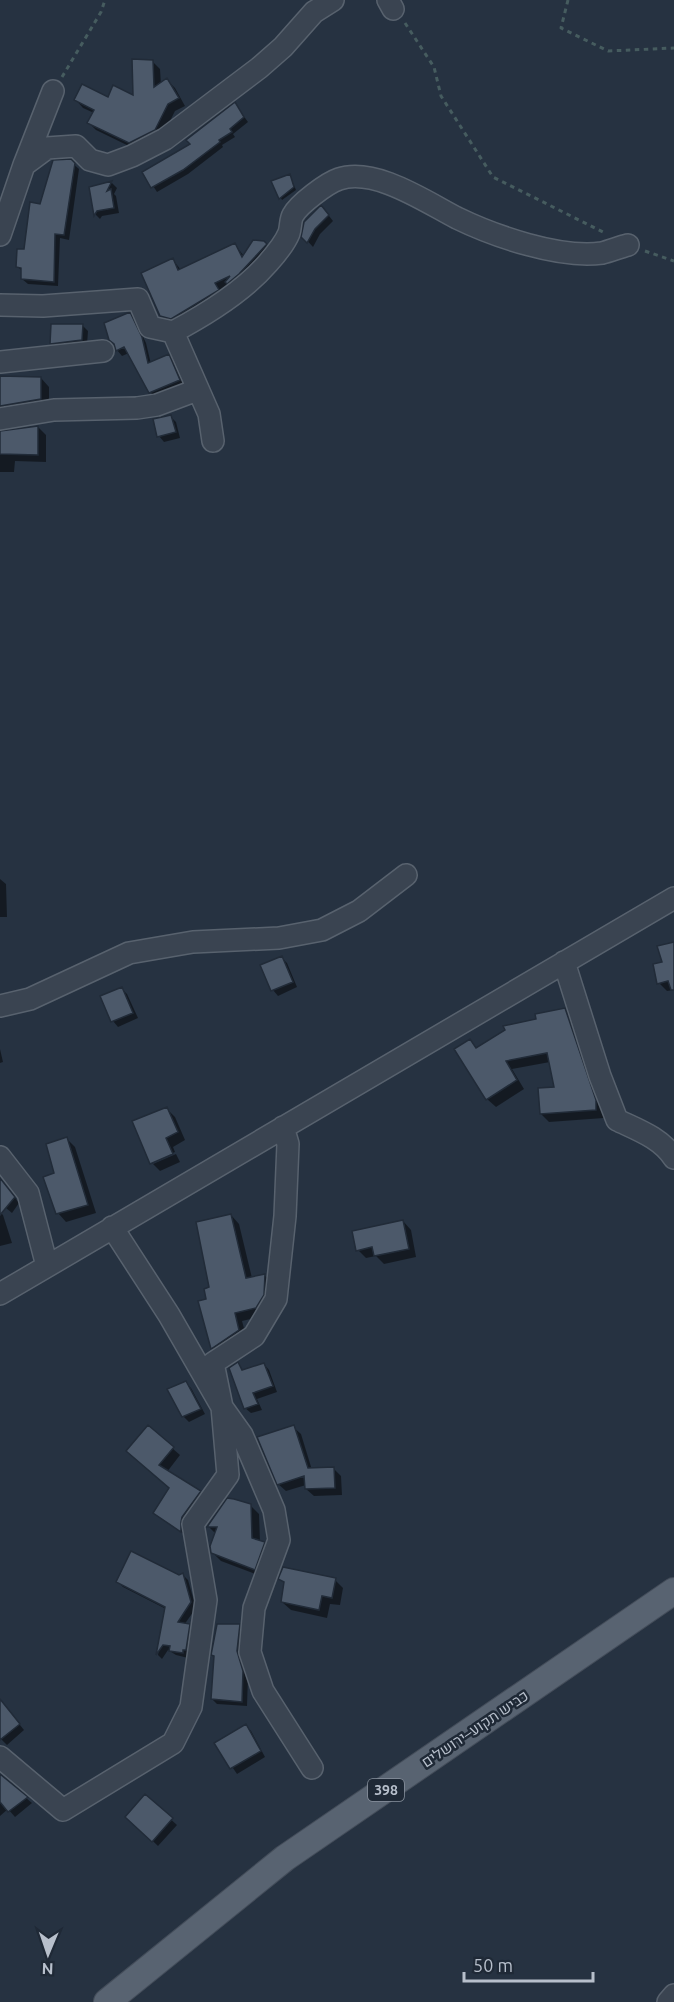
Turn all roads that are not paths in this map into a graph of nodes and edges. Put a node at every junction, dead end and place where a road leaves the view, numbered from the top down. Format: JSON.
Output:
{"nodes":[{"id":1,"x":333,"y":0,"type":"edge"},
{"id":2,"x":53,"y":91,"type":"road end"},
{"id":3,"x":24,"y":165,"type":"junction"},
{"id":4,"x":0,"y":235,"type":"edge"},
{"id":5,"x":628,"y":245,"type":"road end"},
{"id":6,"x":0,"y":306,"type":"edge"},
{"id":7,"x":173,"y":332,"type":"junction"},
{"id":8,"x":103,"y":351,"type":"dead end"},
{"id":9,"x":0,"y":362,"type":"edge"},
{"id":10,"x":197,"y":390,"type":"junction"},
{"id":11,"x":0,"y":419,"type":"edge"},
{"id":12,"x":213,"y":441,"type":"dead end"},
{"id":13,"x":406,"y":875,"type":"dead end"},
{"id":14,"x":674,"y":898,"type":"edge"},
{"id":15,"x":564,"y":962,"type":"junction"},
{"id":16,"x":0,"y":1006,"type":"edge"},
{"id":17,"x":283,"y":1127,"type":"junction"},
{"id":18,"x":0,"y":1157,"type":"edge"},
{"id":19,"x":674,"y":1158,"type":"edge"},
{"id":20,"x":112,"y":1227,"type":"junction"},
{"id":21,"x":47,"y":1266,"type":"junction"},
{"id":22,"x":0,"y":1294,"type":"edge"},
{"id":23,"x":222,"y":1407,"type":"junction"},
{"id":24,"x":674,"y":1591,"type":"edge"},
{"id":25,"x":0,"y":1757,"type":"edge"},
{"id":26,"x":312,"y":1768,"type":"dead end"},
{"id":27,"x":674,"y":1995,"type":"edge"},
{"id":28,"x":107,"y":2002,"type":"edge"},
{"id":29,"x":668,"y":2002,"type":"edge"}],
"edges":[{"from":1,"to":3,"type":"street"},
{"from":2,"to":3,"type":"street"},
{"from":3,"to":4,"type":"street"},
{"from":5,"to":7,"type":"street"},
{"from":6,"to":7,"type":"street"},
{"from":7,"to":10,"type":"street"},
{"from":8,"to":9,"type":"street"},
{"from":10,"to":11,"type":"street"},
{"from":10,"to":12,"type":"street"},
{"from":13,"to":16,"type":"street"},
{"from":14,"to":15,"type":"street"},
{"from":15,"to":17,"type":"street"},
{"from":15,"to":19,"type":"street"},
{"from":17,"to":20,"type":"street"},
{"from":17,"to":23,"type":"street"},
{"from":18,"to":21,"type":"street"},
{"from":20,"to":21,"type":"street"},
{"from":20,"to":23,"type":"street"},
{"from":21,"to":22,"type":"street"},
{"from":23,"to":25,"type":"street"},
{"from":23,"to":26,"type":"street"},
{"from":24,"to":28,"type":"main road","name":"כביש תקוע–ירושלים","number":"398"},
{"from":27,"to":29,"type":"street"}]}
